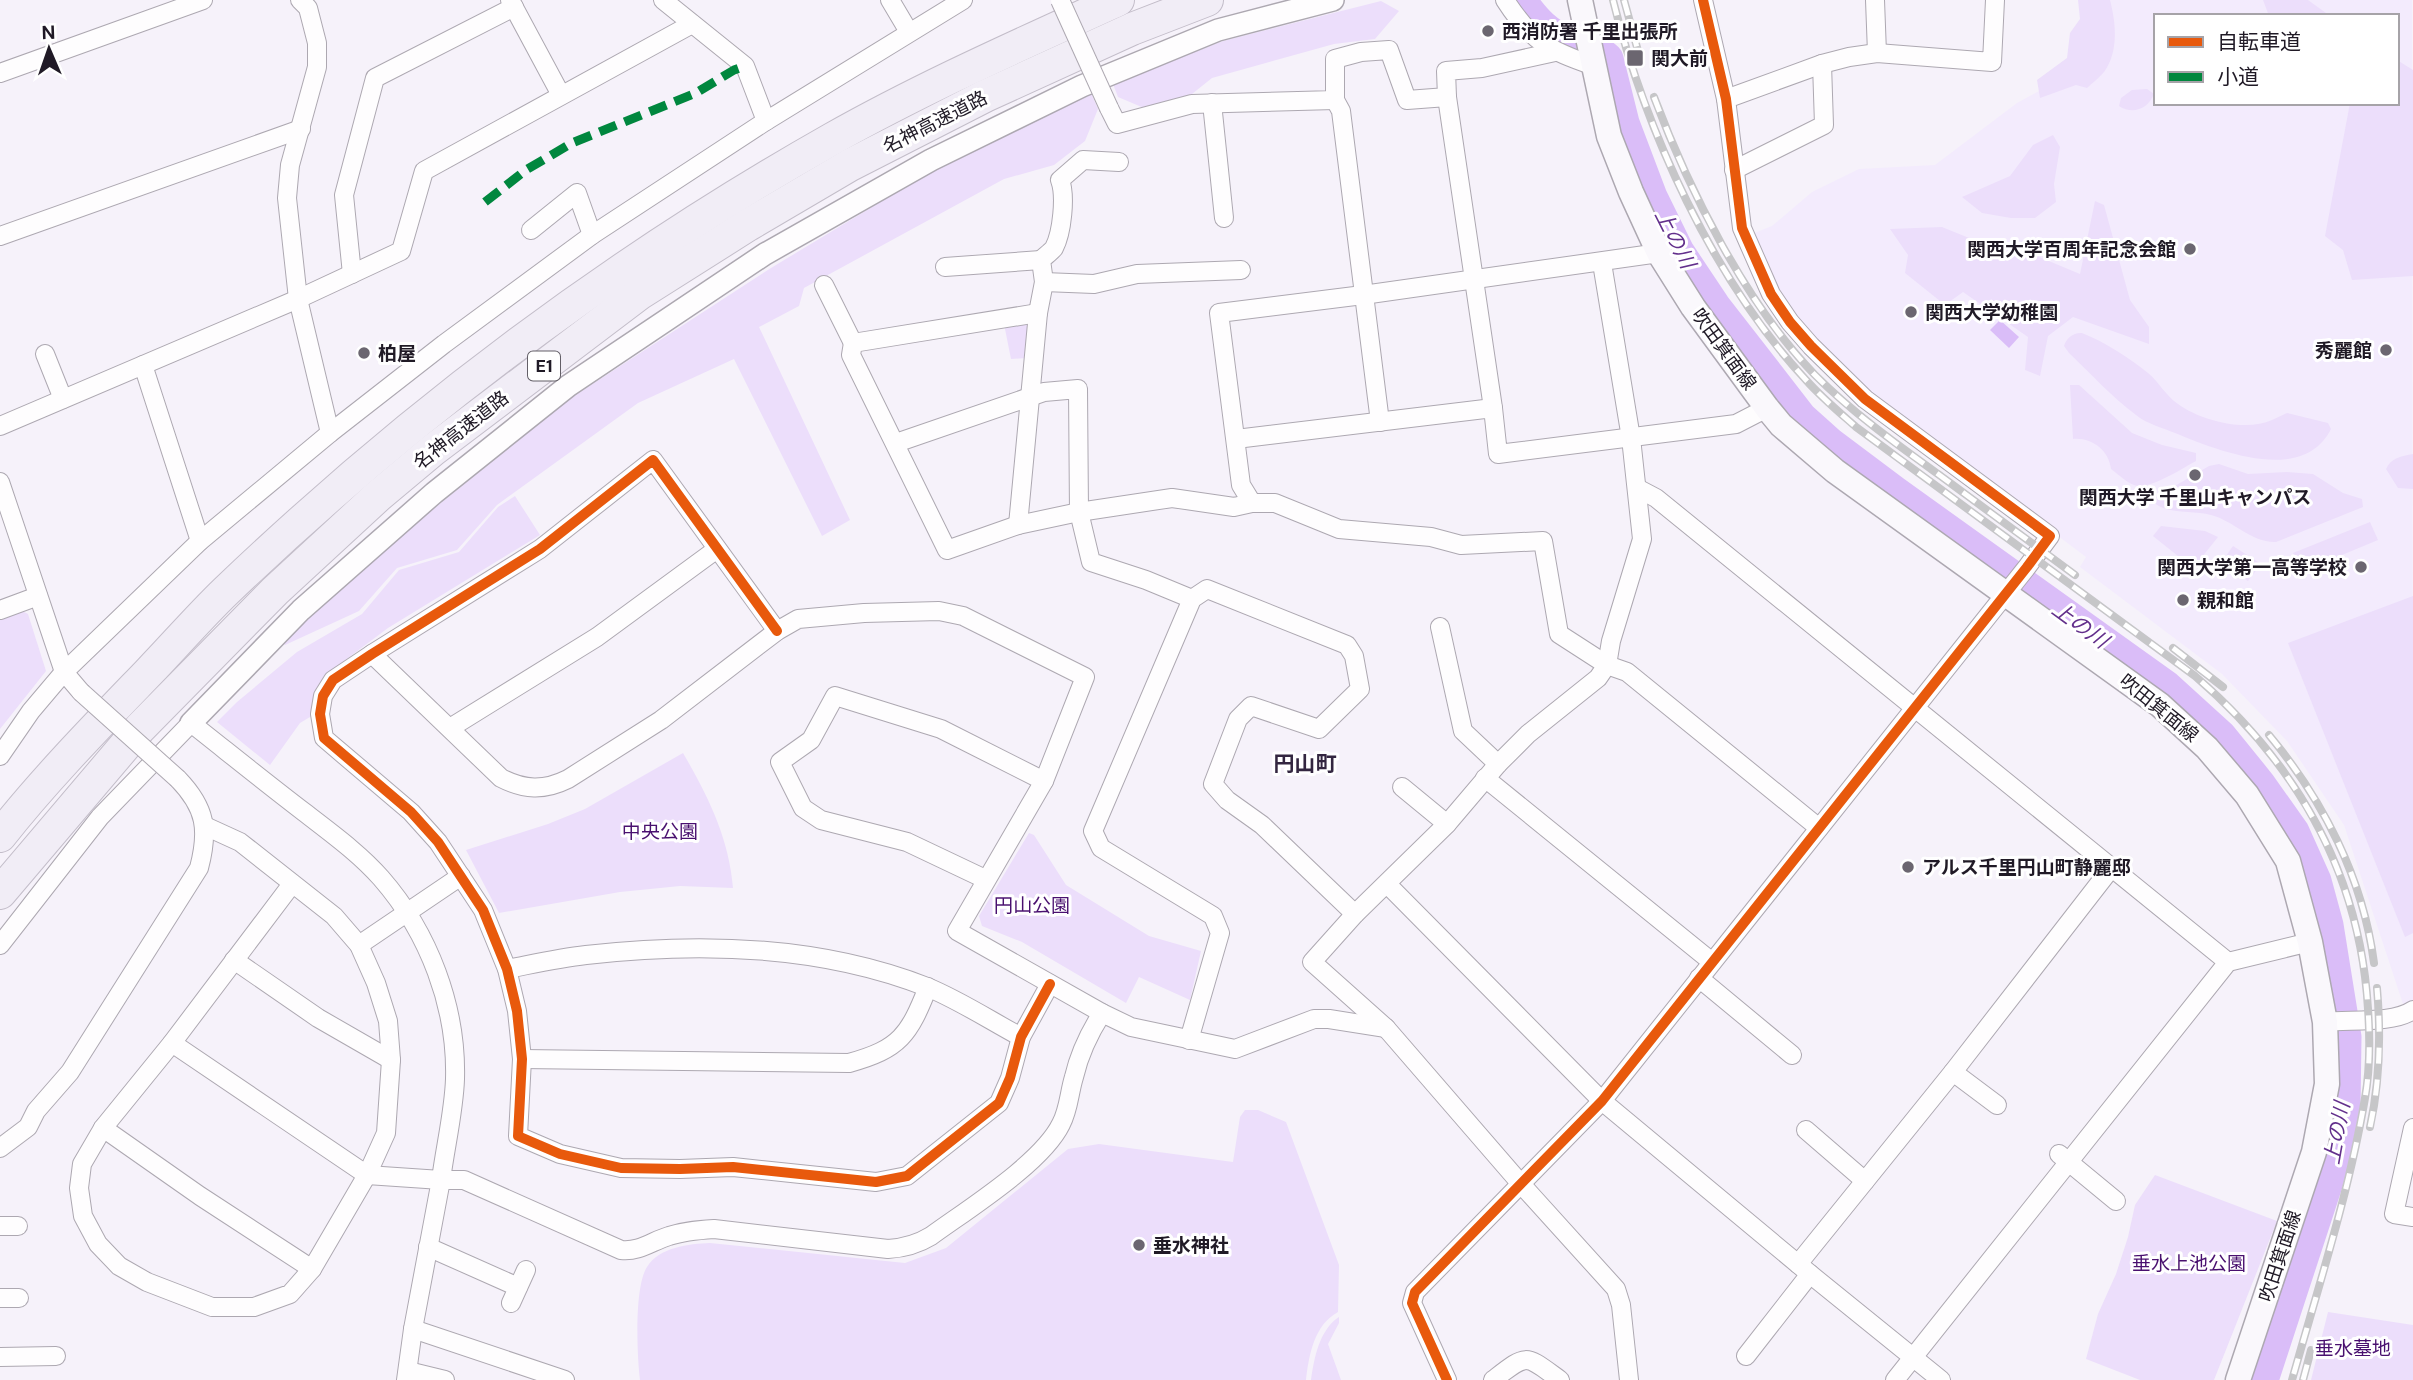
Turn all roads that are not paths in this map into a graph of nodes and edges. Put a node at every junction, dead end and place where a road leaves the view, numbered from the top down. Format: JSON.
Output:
{"nodes":[{"id":1,"x":203,"y":0,"type":"edge"},
{"id":2,"x":300,"y":0,"type":"edge"},
{"id":3,"x":663,"y":0,"type":"edge"},
{"id":4,"x":890,"y":0,"type":"edge"},
{"id":5,"x":963,"y":0,"type":"edge"},
{"id":6,"x":1060,"y":0,"type":"edge"},
{"id":7,"x":1118,"y":0,"type":"edge"},
{"id":8,"x":1207,"y":0,"type":"edge"},
{"id":9,"x":1334,"y":0,"type":"edge"},
{"id":10,"x":1505,"y":0,"type":"edge"},
{"id":11,"x":1580,"y":0,"type":"edge"},
{"id":12,"x":1703,"y":0,"type":"edge"},
{"id":13,"x":1875,"y":0,"type":"edge"},
{"id":14,"x":1994,"y":0,"type":"edge"},
{"id":15,"x":512,"y":4,"type":"edge"},
{"id":16,"x":692,"y":24,"type":"junction"},
{"id":17,"x":909,"y":32,"type":"junction"},
{"id":18,"x":1555,"y":52,"type":"junction"},
{"id":19,"x":1877,"y":53,"type":"junction"},
{"id":20,"x":1592,"y":56,"type":"junction"},
{"id":21,"x":1822,"y":64,"type":"junction"},
{"id":22,"x":0,"y":73,"type":"edge"},
{"id":23,"x":561,"y":95,"type":"junction"},
{"id":24,"x":1447,"y":97,"type":"junction"},
{"id":25,"x":1726,"y":99,"type":"junction"},
{"id":26,"x":1335,"y":100,"type":"junction"},
{"id":27,"x":1212,"y":103,"type":"junction"},
{"id":28,"x":766,"y":121,"type":"junction"},
{"id":29,"x":301,"y":129,"type":"junction"},
{"id":30,"x":1110,"y":166,"type":"dead end"},
{"id":31,"x":1734,"y":170,"type":"junction"},
{"id":32,"x":1224,"y":218,"type":"dead end"},
{"id":33,"x":531,"y":230,"type":"dead end"},
{"id":34,"x":592,"y":235,"type":"junction"},
{"id":35,"x":0,"y":236,"type":"edge"},
{"id":36,"x":1659,"y":253,"type":"junction"},
{"id":37,"x":1041,"y":260,"type":"junction"},
{"id":38,"x":1602,"y":263,"type":"junction"},
{"id":39,"x":945,"y":267,"type":"dead end"},
{"id":40,"x":1241,"y":270,"type":"dead end"},
{"id":41,"x":352,"y":274,"type":"junction"},
{"id":42,"x":1475,"y":280,"type":"junction"},
{"id":43,"x":1044,"y":282,"type":"junction"},
{"id":44,"x":824,"y":285,"type":"dead end"},
{"id":45,"x":1363,"y":295,"type":"junction"},
{"id":46,"x":298,"y":299,"type":"junction"},
{"id":47,"x":1038,"y":313,"type":"junction"},
{"id":48,"x":853,"y":343,"type":"junction"},
{"id":49,"x":45,"y":354,"type":"dead end"},
{"id":50,"x":143,"y":365,"type":"junction"},
{"id":51,"x":1031,"y":396,"type":"junction"},
{"id":52,"x":63,"y":399,"type":"junction"},
{"id":53,"x":1493,"y":408,"type":"junction"},
{"id":54,"x":1767,"y":408,"type":"junction"},
{"id":55,"x":1380,"y":422,"type":"junction"},
{"id":56,"x":0,"y":426,"type":"edge"},
{"id":57,"x":330,"y":433,"type":"junction"},
{"id":58,"x":1631,"y":438,"type":"junction"},
{"id":59,"x":1236,"y":439,"type":"junction"},
{"id":60,"x":896,"y":443,"type":"junction"},
{"id":61,"x":0,"y":482,"type":"edge"},
{"id":62,"x":1637,"y":488,"type":"junction"},
{"id":63,"x":1252,"y":503,"type":"junction"},
{"id":64,"x":1079,"y":512,"type":"junction"},
{"id":65,"x":1018,"y":525,"type":"junction"},
{"id":66,"x":200,"y":541,"type":"junction"},
{"id":67,"x":717,"y":550,"type":"junction"},
{"id":68,"x":2009,"y":589,"type":"junction"},
{"id":69,"x":38,"y":596,"type":"junction"},
{"id":70,"x":1192,"y":599,"type":"junction"},
{"id":71,"x":0,"y":610,"type":"edge"},
{"id":72,"x":1440,"y":627,"type":"dead end"},
{"id":73,"x":777,"y":631,"type":"junction"},
{"id":74,"x":372,"y":654,"type":"junction"},
{"id":75,"x":1607,"y":665,"type":"junction"},
{"id":76,"x":64,"y":672,"type":"junction"},
{"id":77,"x":1914,"y":707,"type":"junction"},
{"id":78,"x":191,"y":723,"type":"junction"},
{"id":79,"x":450,"y":728,"type":"junction"},
{"id":80,"x":0,"y":756,"type":"edge"},
{"id":81,"x":1498,"y":764,"type":"junction"},
{"id":82,"x":1485,"y":778,"type":"junction"},
{"id":83,"x":1044,"y":781,"type":"junction"},
{"id":84,"x":1402,"y":787,"type":"dead end"},
{"id":85,"x":1447,"y":824,"type":"junction"},
{"id":86,"x":205,"y":827,"type":"junction"},
{"id":87,"x":1819,"y":828,"type":"junction"},
{"id":88,"x":0,"y":836,"type":"edge"},
{"id":89,"x":2112,"y":867,"type":"junction"},
{"id":90,"x":461,"y":876,"type":"junction"},
{"id":91,"x":985,"y":879,"type":"junction"},
{"id":92,"x":292,"y":884,"type":"junction"},
{"id":93,"x":1387,"y":884,"type":"junction"},
{"id":94,"x":0,"y":894,"type":"edge"},
{"id":95,"x":406,"y":912,"type":"junction"},
{"id":96,"x":1355,"y":914,"type":"junction"},
{"id":97,"x":2310,"y":942,"type":"junction"},
{"id":98,"x":0,"y":945,"type":"edge"},
{"id":99,"x":359,"y":945,"type":"junction"},
{"id":100,"x":234,"y":960,"type":"junction"},
{"id":101,"x":1712,"y":962,"type":"junction"},
{"id":102,"x":2228,"y":962,"type":"junction"},
{"id":103,"x":507,"y":969,"type":"junction"},
{"id":104,"x":1699,"y":978,"type":"junction"},
{"id":105,"x":1050,"y":984,"type":"junction"},
{"id":106,"x":928,"y":987,"type":"junction"},
{"id":107,"x":1102,"y":1013,"type":"junction"},
{"id":108,"x":2411,"y":1015,"type":"edge"},
{"id":109,"x":2331,"y":1022,"type":"junction"},
{"id":110,"x":1386,"y":1028,"type":"junction"},
{"id":111,"x":1021,"y":1037,"type":"junction"},
{"id":112,"x":1189,"y":1040,"type":"junction"},
{"id":113,"x":172,"y":1042,"type":"junction"},
{"id":114,"x":1792,"y":1055,"type":"dead end"},
{"id":115,"x":522,"y":1059,"type":"junction"},
{"id":116,"x":391,"y":1060,"type":"junction"},
{"id":117,"x":1953,"y":1072,"type":"junction"},
{"id":118,"x":1602,"y":1101,"type":"junction"},
{"id":119,"x":1997,"y":1105,"type":"dead end"},
{"id":120,"x":36,"y":1111,"type":"junction"},
{"id":121,"x":103,"y":1128,"type":"junction"},
{"id":122,"x":2413,"y":1128,"type":"edge"},
{"id":123,"x":1806,"y":1130,"type":"dead end"},
{"id":124,"x":0,"y":1132,"type":"edge"},
{"id":125,"x":0,"y":1148,"type":"edge"},
{"id":126,"x":2064,"y":1158,"type":"junction"},
{"id":127,"x":367,"y":1175,"type":"junction"},
{"id":128,"x":442,"y":1180,"type":"junction"},
{"id":129,"x":1865,"y":1181,"type":"junction"},
{"id":130,"x":1521,"y":1184,"type":"junction"},
{"id":131,"x":2116,"y":1201,"type":"dead end"},
{"id":132,"x":2413,"y":1217,"type":"edge"},
{"id":133,"x":428,"y":1247,"type":"junction"},
{"id":134,"x":312,"y":1269,"type":"junction"},
{"id":135,"x":526,"y":1270,"type":"dead end"},
{"id":136,"x":1804,"y":1270,"type":"junction"},
{"id":137,"x":0,"y":1298,"type":"edge"},
{"id":138,"x":19,"y":1298,"type":"dead end"},
{"id":139,"x":413,"y":1329,"type":"junction"},
{"id":140,"x":56,"y":1356,"type":"dead end"},
{"id":141,"x":1746,"y":1356,"type":"dead end"},
{"id":142,"x":0,"y":1357,"type":"edge"},
{"id":143,"x":1913,"y":1357,"type":"junction"},
{"id":144,"x":556,"y":1371,"type":"edge"},
{"id":145,"x":407,"y":1376,"type":"edge"},
{"id":146,"x":445,"y":1380,"type":"edge"},
{"id":147,"x":1447,"y":1380,"type":"edge"},
{"id":148,"x":1493,"y":1380,"type":"edge"},
{"id":149,"x":1560,"y":1380,"type":"edge"},
{"id":150,"x":1629,"y":1380,"type":"edge"},
{"id":151,"x":1895,"y":1380,"type":"edge"},
{"id":152,"x":1941,"y":1380,"type":"edge"},
{"id":153,"x":2238,"y":1380,"type":"edge"}],
"edges":[{"from":1,"to":22,"type":"street"},
{"from":2,"to":29,"type":"street"},
{"from":3,"to":16,"type":"street"},
{"from":4,"to":17,"type":"street"},
{"from":5,"to":17,"type":"street"},
{"from":6,"to":27,"type":"street","bridge":true},
{"from":7,"to":88,"type":"highway","name":"名神高速道路","number":"E1"},
{"from":8,"to":94,"type":"highway","name":"名神高速道路","number":"E1"},
{"from":9,"to":78,"type":"street"},
{"from":10,"to":18,"type":"street"},
{"from":11,"to":20,"type":"main road","name":"吹田箕面線"},
{"from":12,"to":25,"type":"street"},
{"from":13,"to":19,"type":"street"},
{"from":14,"to":19,"type":"street"},
{"from":15,"to":23,"type":"street"},
{"from":15,"to":41,"type":"street"},
{"from":16,"to":23,"type":"street"},
{"from":16,"to":28,"type":"street"},
{"from":17,"to":28,"type":"street"},
{"from":18,"to":20,"type":"street"},
{"from":18,"to":24,"type":"street"},
{"from":19,"to":21,"type":"street"},
{"from":20,"to":36,"type":"main road","name":"吹田箕面線"},
{"from":21,"to":25,"type":"street"},
{"from":21,"to":31,"type":"street"},
{"from":23,"to":41,"type":"street"},
{"from":24,"to":26,"type":"street"},
{"from":24,"to":42,"type":"street"},
{"from":25,"to":31,"type":"street"},
{"from":26,"to":27,"type":"street"},
{"from":26,"to":45,"type":"street"},
{"from":27,"to":32,"type":"street"},
{"from":28,"to":34,"type":"street"},
{"from":29,"to":35,"type":"street"},
{"from":29,"to":46,"type":"street"},
{"from":30,"to":37,"type":"street"},
{"from":31,"to":68,"type":"street"},
{"from":33,"to":34,"type":"street"},
{"from":34,"to":57,"type":"street"},
{"from":36,"to":38,"type":"street"},
{"from":36,"to":54,"type":"main road","name":"吹田箕面線"},
{"from":37,"to":39,"type":"street"},
{"from":37,"to":43,"type":"street"},
{"from":38,"to":42,"type":"street"},
{"from":38,"to":58,"type":"street"},
{"from":40,"to":43,"type":"street"},
{"from":41,"to":46,"type":"street"},
{"from":42,"to":45,"type":"street"},
{"from":42,"to":53,"type":"street"},
{"from":43,"to":47,"type":"street"},
{"from":44,"to":48,"type":"street"},
{"from":45,"to":55,"type":"street"},
{"from":45,"to":59,"type":"street"},
{"from":46,"to":50,"type":"street"},
{"from":46,"to":57,"type":"street"},
{"from":47,"to":48,"type":"street"},
{"from":47,"to":51,"type":"street"},
{"from":48,"to":60,"type":"street"},
{"from":49,"to":52,"type":"street"},
{"from":50,"to":52,"type":"street"},
{"from":50,"to":66,"type":"street"},
{"from":51,"to":60,"type":"street"},
{"from":51,"to":64,"type":"street"},
{"from":51,"to":65,"type":"street"},
{"from":52,"to":56,"type":"street"},
{"from":53,"to":55,"type":"street"},
{"from":53,"to":58,"type":"street"},
{"from":54,"to":58,"type":"street"},
{"from":54,"to":68,"type":"main road","name":"吹田箕面線"},
{"from":55,"to":59,"type":"street"},
{"from":57,"to":66,"type":"street"},
{"from":58,"to":62,"type":"street"},
{"from":59,"to":63,"type":"street"},
{"from":60,"to":65,"type":"street"},
{"from":61,"to":69,"type":"street"},
{"from":62,"to":75,"type":"street"},
{"from":62,"to":77,"type":"street"},
{"from":63,"to":64,"type":"street"},
{"from":63,"to":75,"type":"street"},
{"from":64,"to":65,"type":"street"},
{"from":64,"to":70,"type":"street"},
{"from":66,"to":76,"type":"street"},
{"from":67,"to":73,"type":"street"},
{"from":67,"to":74,"type":"street"},
{"from":67,"to":79,"type":"street"},
{"from":68,"to":77,"type":"street"},
{"from":68,"to":97,"type":"main road","name":"吹田箕面線"},
{"from":69,"to":71,"type":"street"},
{"from":69,"to":76,"type":"street"},
{"from":70,"to":96,"type":"street"},
{"from":70,"to":112,"type":"street"},
{"from":72,"to":81,"type":"street"},
{"from":73,"to":79,"type":"street"},
{"from":73,"to":83,"type":"street"},
{"from":74,"to":79,"type":"street"},
{"from":74,"to":90,"type":"street"},
{"from":75,"to":81,"type":"street"},
{"from":75,"to":87,"type":"street"},
{"from":76,"to":80,"type":"street"},
{"from":76,"to":86,"type":"street","bridge":true},
{"from":77,"to":87,"type":"street"},
{"from":77,"to":89,"type":"street"},
{"from":78,"to":95,"type":"street"},
{"from":78,"to":98,"type":"street"},
{"from":81,"to":82,"type":"street"},
{"from":82,"to":85,"type":"street"},
{"from":82,"to":101,"type":"street"},
{"from":83,"to":91,"type":"street"},
{"from":83,"to":91,"type":"street"},
{"from":84,"to":85,"type":"street"},
{"from":85,"to":93,"type":"street"},
{"from":86,"to":92,"type":"street"},
{"from":86,"to":120,"type":"street"},
{"from":87,"to":101,"type":"street"},
{"from":89,"to":102,"type":"street"},
{"from":89,"to":117,"type":"street"},
{"from":90,"to":95,"type":"street"},
{"from":90,"to":103,"type":"street"},
{"from":91,"to":105,"type":"street"},
{"from":92,"to":99,"type":"street"},
{"from":92,"to":100,"type":"street"},
{"from":93,"to":96,"type":"street"},
{"from":93,"to":118,"type":"street"},
{"from":95,"to":99,"type":"street"},
{"from":95,"to":128,"type":"street"},
{"from":96,"to":110,"type":"street"},
{"from":97,"to":102,"type":"street"},
{"from":97,"to":109,"type":"main road","name":"吹田箕面線"},
{"from":99,"to":116,"type":"street"},
{"from":100,"to":113,"type":"street"},
{"from":100,"to":116,"type":"street"},
{"from":101,"to":104,"type":"street"},
{"from":102,"to":126,"type":"street"},
{"from":103,"to":106,"type":"street"},
{"from":103,"to":115,"type":"street"},
{"from":104,"to":114,"type":"street"},
{"from":104,"to":118,"type":"street"},
{"from":105,"to":107,"type":"street"},
{"from":105,"to":111,"type":"street"},
{"from":106,"to":111,"type":"street"},
{"from":106,"to":115,"type":"street"},
{"from":107,"to":112,"type":"street"},
{"from":107,"to":128,"type":"street"},
{"from":108,"to":109,"type":"street"},
{"from":109,"to":153,"type":"main road","name":"吹田箕面線"},
{"from":110,"to":112,"type":"street"},
{"from":110,"to":130,"type":"street"},
{"from":111,"to":115,"type":"street"},
{"from":113,"to":121,"type":"street"},
{"from":113,"to":127,"type":"street"},
{"from":116,"to":127,"type":"street"},
{"from":117,"to":119,"type":"street"},
{"from":117,"to":129,"type":"street"},
{"from":118,"to":130,"type":"street"},
{"from":118,"to":136,"type":"street"},
{"from":120,"to":124,"type":"street"},
{"from":120,"to":125,"type":"street"},
{"from":121,"to":134,"type":"street"},
{"from":121,"to":134,"type":"street"},
{"from":122,"to":132,"type":"street"},
{"from":123,"to":129,"type":"street"},
{"from":126,"to":131,"type":"street"},
{"from":126,"to":143,"type":"street"},
{"from":127,"to":128,"type":"street"},
{"from":127,"to":134,"type":"street"},
{"from":128,"to":133,"type":"street"},
{"from":129,"to":136,"type":"street"},
{"from":130,"to":147,"type":"street"},
{"from":130,"to":150,"type":"street"},
{"from":133,"to":135,"type":"street"},
{"from":133,"to":139,"type":"street"},
{"from":136,"to":141,"type":"street"},
{"from":136,"to":143,"type":"street"},
{"from":137,"to":138,"type":"street"},
{"from":139,"to":144,"type":"street"},
{"from":139,"to":145,"type":"street"},
{"from":140,"to":142,"type":"street"},
{"from":143,"to":151,"type":"street"},
{"from":143,"to":152,"type":"street"},
{"from":145,"to":146,"type":"street"},
{"from":148,"to":149,"type":"street"}]}
